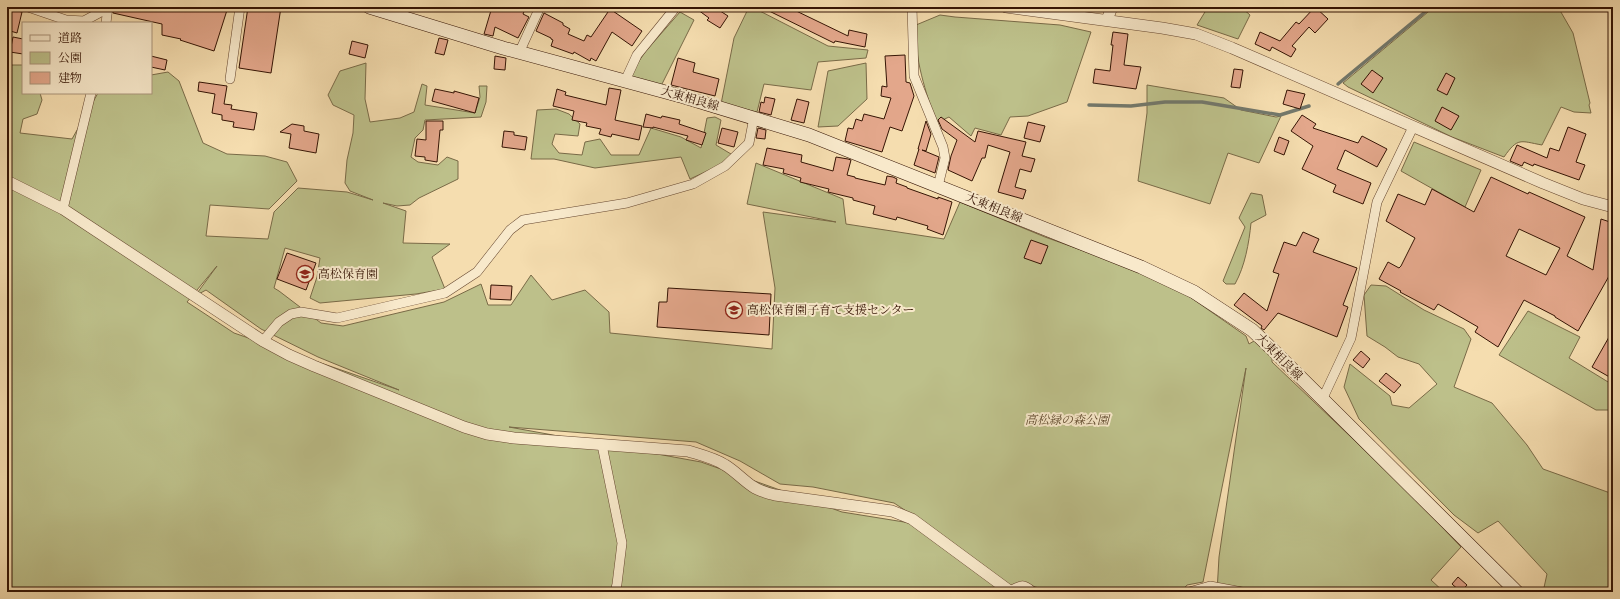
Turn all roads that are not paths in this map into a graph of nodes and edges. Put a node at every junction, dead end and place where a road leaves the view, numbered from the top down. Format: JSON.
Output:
{"nodes":[{"id":1,"x":28,"y":7,"type":"edge"},
{"id":2,"x":240,"y":7,"type":"edge"},
{"id":3,"x":369,"y":7,"type":"edge"},
{"id":4,"x":540,"y":7,"type":"edge"},
{"id":5,"x":676,"y":7,"type":"edge"},
{"id":6,"x":912,"y":7,"type":"edge"},
{"id":7,"x":1006,"y":7,"type":"edge"},
{"id":8,"x":1112,"y":7,"type":"edge"},
{"id":9,"x":108,"y":8,"type":"edge"},
{"id":10,"x":1107,"y":20,"type":"junction"},
{"id":11,"x":106,"y":22,"type":"edge"},
{"id":12,"x":519,"y":53,"type":"junction"},
{"id":13,"x":230,"y":79,"type":"dead end"},
{"id":14,"x":625,"y":81,"type":"junction"},
{"id":15,"x":91,"y":94,"type":"edge"},
{"id":16,"x":754,"y":117,"type":"junction"},
{"id":17,"x":1413,"y":127,"type":"junction"},
{"id":18,"x":7,"y":181,"type":"edge"},
{"id":19,"x":938,"y":186,"type":"junction"},
{"id":20,"x":1613,"y":207,"type":"edge"},
{"id":21,"x":63,"y":209,"type":"junction"},
{"id":22,"x":263,"y":341,"type":"junction"},
{"id":23,"x":1322,"y":400,"type":"junction"},
{"id":24,"x":602,"y":445,"type":"junction"},
{"id":25,"x":1010,"y":591,"type":"edge"},
{"id":26,"x":615,"y":592,"type":"edge"},
{"id":27,"x":1033,"y":592,"type":"edge"},
{"id":28,"x":1189,"y":592,"type":"edge"},
{"id":29,"x":1242,"y":592,"type":"edge"},
{"id":30,"x":1517,"y":592,"type":"edge"}],
"edges":[{"from":1,"to":9,"type":"street"},
{"from":2,"to":13,"type":"street"},
{"from":3,"to":12,"type":"main road","name":"大東相良線"},
{"from":4,"to":12,"type":"street"},
{"from":5,"to":14,"type":"street"},
{"from":6,"to":19,"type":"street"},
{"from":7,"to":10,"type":"street"},
{"from":8,"to":10,"type":"street"},
{"from":9,"to":11,"type":"street"},
{"from":10,"to":17,"type":"street"},
{"from":12,"to":14,"type":"main road","name":"大東相良線"},
{"from":14,"to":16,"type":"main road","name":"大東相良線"},
{"from":15,"to":21,"type":"street"},
{"from":16,"to":19,"type":"main road","name":"大東相良線"},
{"from":16,"to":22,"type":"street"},
{"from":17,"to":20,"type":"street"},
{"from":17,"to":23,"type":"street"},
{"from":18,"to":21,"type":"street"},
{"from":19,"to":23,"type":"main road","name":"大東相良線"},
{"from":21,"to":22,"type":"street"},
{"from":22,"to":24,"type":"street"},
{"from":23,"to":30,"type":"main road","name":"大東相良線"},
{"from":24,"to":25,"type":"street"},
{"from":24,"to":26,"type":"street"},
{"from":25,"to":27,"type":"street"},
{"from":28,"to":29,"type":"street"}]}
